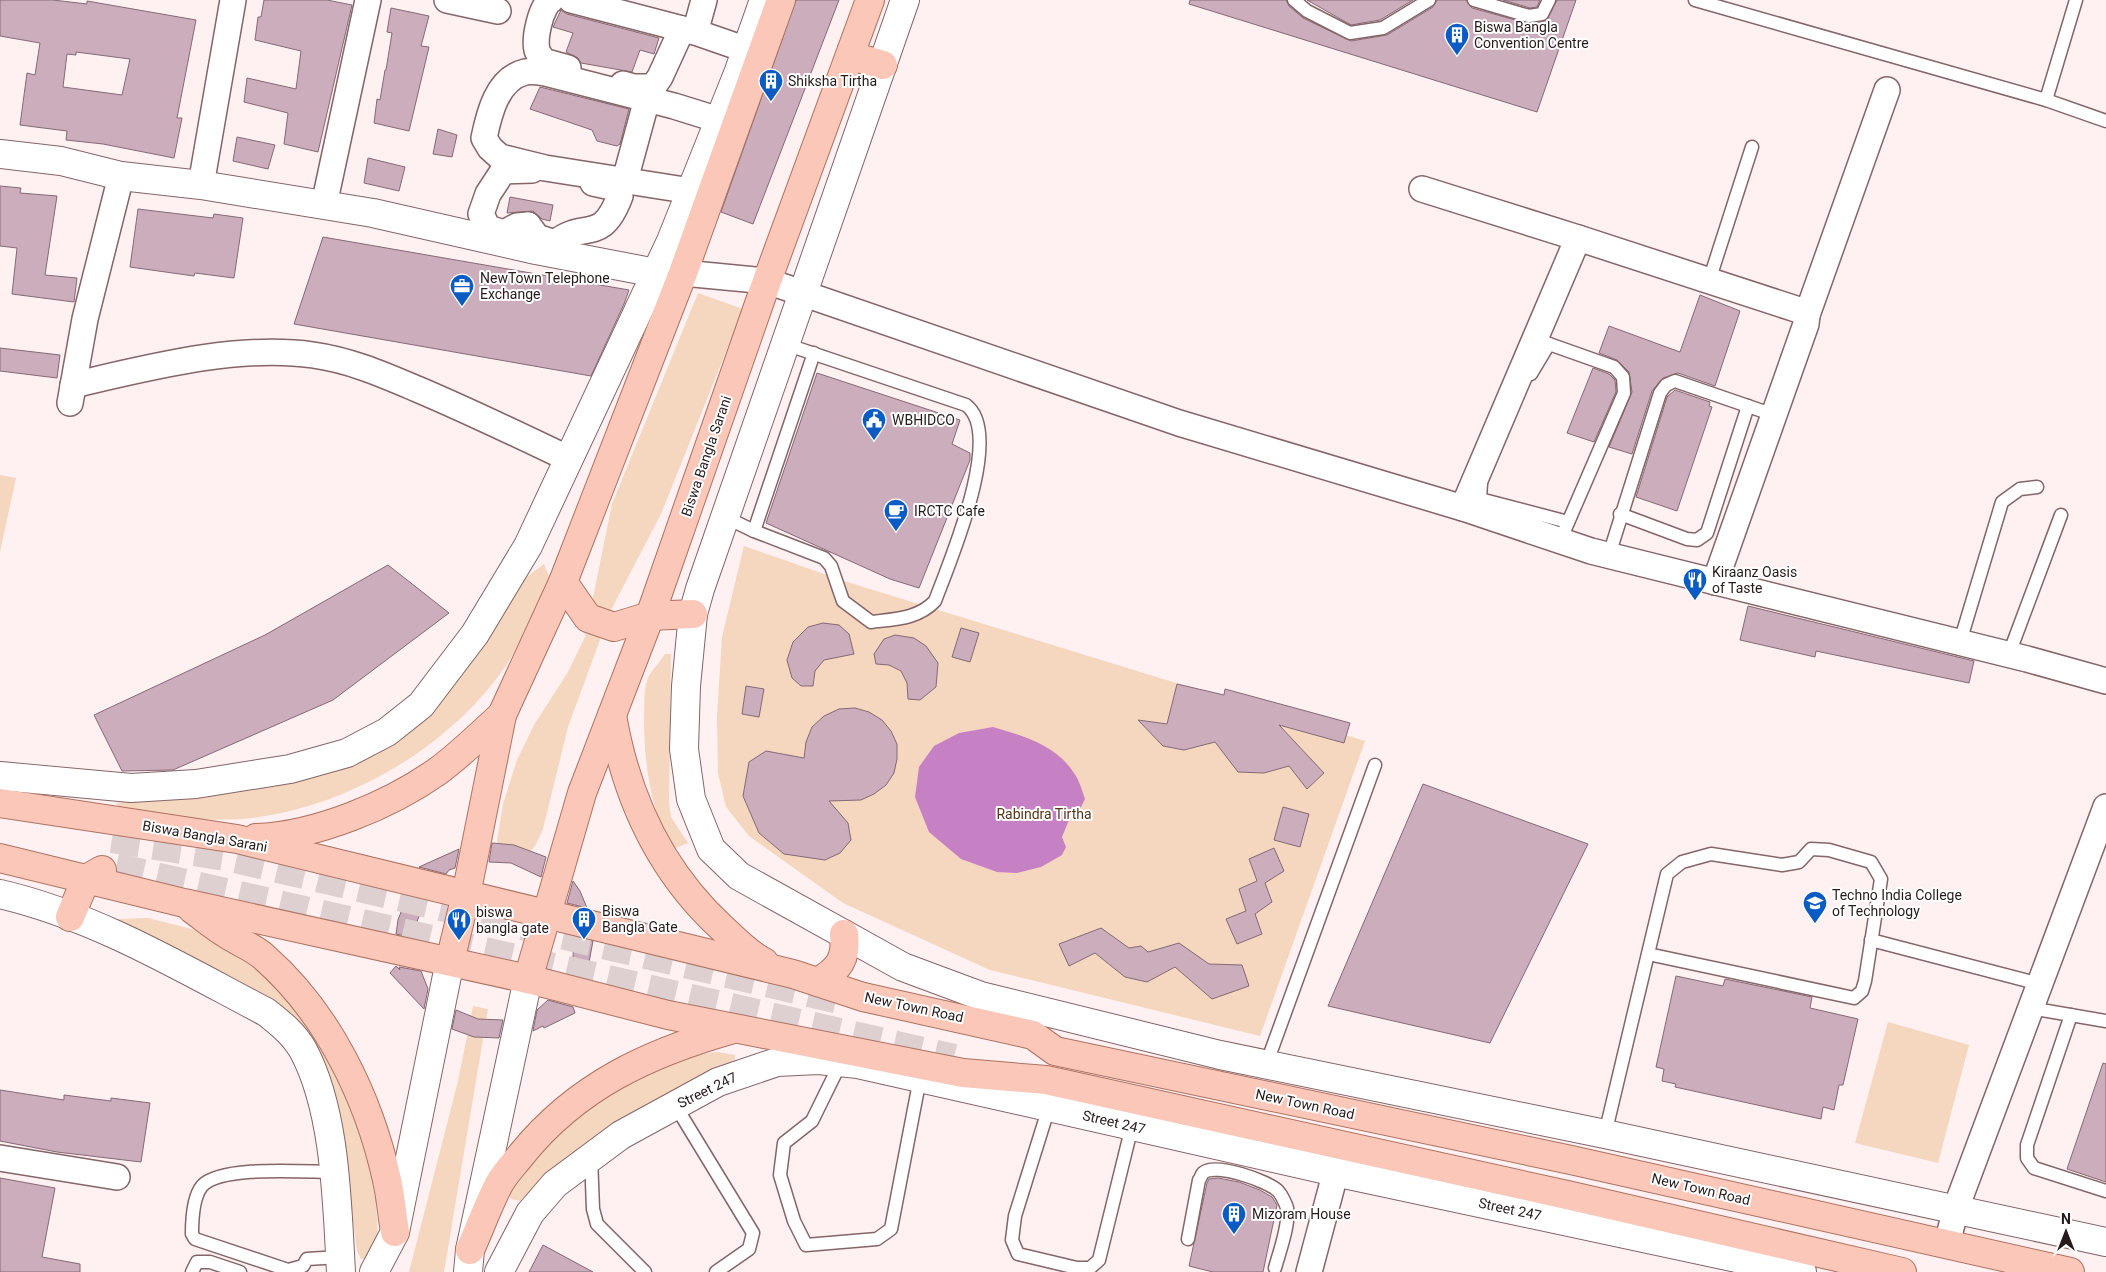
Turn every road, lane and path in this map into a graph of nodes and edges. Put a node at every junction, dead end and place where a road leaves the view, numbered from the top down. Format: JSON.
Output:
{"nodes":[{"id":1,"x":232,"y":0,"type":"edge"},
{"id":2,"x":368,"y":0,"type":"edge"},
{"id":3,"x":447,"y":0,"type":"edge"},
{"id":4,"x":551,"y":0,"type":"edge"},
{"id":5,"x":570,"y":0,"type":"edge"},
{"id":6,"x":605,"y":0,"type":"edge"},
{"id":7,"x":764,"y":0,"type":"edge"},
{"id":8,"x":781,"y":0,"type":"edge"},
{"id":9,"x":870,"y":0,"type":"edge"},
{"id":10,"x":905,"y":0,"type":"edge"},
{"id":11,"x":1294,"y":0,"type":"edge"},
{"id":12,"x":1429,"y":0,"type":"edge"},
{"id":13,"x":1474,"y":0,"type":"edge"},
{"id":14,"x":1550,"y":0,"type":"edge"},
{"id":15,"x":1695,"y":0,"type":"edge"},
{"id":16,"x":2076,"y":0,"type":"edge"},
{"id":17,"x":498,"y":11,"type":"dead end"},
{"id":18,"x":698,"y":19,"type":"edge"},
{"id":19,"x":749,"y":43,"type":"junction"},
{"id":20,"x":851,"y":56,"type":"junction"},
{"id":21,"x":883,"y":65,"type":"junction"},
{"id":22,"x":1887,"y":90,"type":"dead end"},
{"id":23,"x":650,"y":93,"type":"junction"},
{"id":24,"x":2046,"y":100,"type":"junction"},
{"id":25,"x":722,"y":114,"type":"junction"},
{"id":26,"x":2106,"y":121,"type":"edge"},
{"id":27,"x":1752,"y":147,"type":"dead end"},
{"id":28,"x":0,"y":154,"type":"edge"},
{"id":29,"x":121,"y":176,"type":"junction"},
{"id":30,"x":625,"y":180,"type":"junction"},
{"id":31,"x":201,"y":185,"type":"junction"},
{"id":32,"x":1422,"y":189,"type":"dead end"},
{"id":33,"x":691,"y":191,"type":"junction"},
{"id":34,"x":324,"y":205,"type":"junction"},
{"id":35,"x":526,"y":236,"type":"junction"},
{"id":36,"x":1578,"y":238,"type":"junction"},
{"id":37,"x":670,"y":273,"type":"junction"},
{"id":38,"x":767,"y":280,"type":"junction"},
{"id":39,"x":1709,"y":280,"type":"junction"},
{"id":40,"x":802,"y":294,"type":"junction"},
{"id":41,"x":1807,"y":315,"type":"junction"},
{"id":42,"x":1542,"y":342,"type":"junction"},
{"id":43,"x":785,"y":344,"type":"junction"},
{"id":44,"x":814,"y":353,"type":"junction"},
{"id":45,"x":1748,"y":406,"type":"junction"},
{"id":46,"x":1774,"y":415,"type":"junction"},
{"id":47,"x":569,"y":459,"type":"junction"},
{"id":48,"x":2037,"y":487,"type":"dead end"},
{"id":49,"x":1463,"y":508,"type":"junction"},
{"id":50,"x":1620,"y":514,"type":"junction"},
{"id":51,"x":2061,"y":516,"type":"dead end"},
{"id":52,"x":725,"y":518,"type":"junction"},
{"id":53,"x":1722,"y":523,"type":"junction"},
{"id":54,"x":754,"y":531,"type":"junction"},
{"id":55,"x":1564,"y":531,"type":"junction"},
{"id":56,"x":1609,"y":556,"type":"junction"},
{"id":57,"x":563,"y":582,"type":"junction"},
{"id":58,"x":1715,"y":582,"type":"junction"},
{"id":59,"x":693,"y":614,"type":"junction"},
{"id":60,"x":650,"y":616,"type":"junction"},
{"id":61,"x":1960,"y":642,"type":"junction"},
{"id":62,"x":2008,"y":654,"type":"junction"},
{"id":63,"x":2106,"y":681,"type":"edge"},
{"id":64,"x":611,"y":713,"type":"junction"},
{"id":65,"x":502,"y":716,"type":"junction"},
{"id":66,"x":1375,"y":765,"type":"dead end"},
{"id":67,"x":0,"y":776,"type":"edge"},
{"id":68,"x":0,"y":803,"type":"edge"},
{"id":69,"x":2106,"y":807,"type":"edge"},
{"id":70,"x":79,"y":814,"type":"junction"},
{"id":71,"x":2101,"y":833,"type":"edge"},
{"id":72,"x":112,"y":838,"type":"tunnel mouth"},
{"id":73,"x":237,"y":839,"type":"junction"},
{"id":74,"x":0,"y":858,"type":"edge"},
{"id":75,"x":116,"y":867,"type":"tunnel mouth"},
{"id":76,"x":86,"y":879,"type":"junction"},
{"id":77,"x":0,"y":894,"type":"edge"},
{"id":78,"x":466,"y":895,"type":"junction"},
{"id":79,"x":184,"y":903,"type":"junction"},
{"id":80,"x":547,"y":913,"type":"junction"},
{"id":81,"x":70,"y":916,"type":"junction"},
{"id":82,"x":844,"y":934,"type":"junction"},
{"id":83,"x":1871,"y":940,"type":"junction"},
{"id":84,"x":1648,"y":954,"type":"junction"},
{"id":85,"x":450,"y":961,"type":"junction"},
{"id":86,"x":793,"y":974,"type":"junction"},
{"id":87,"x":528,"y":979,"type":"junction"},
{"id":88,"x":818,"y":982,"type":"junction"},
{"id":89,"x":2040,"y":984,"type":"junction"},
{"id":90,"x":2030,"y":1008,"type":"junction"},
{"id":91,"x":2071,"y":1015,"type":"junction"},
{"id":92,"x":2106,"y":1021,"type":"edge"},
{"id":93,"x":737,"y":1028,"type":"junction"},
{"id":94,"x":984,"y":1035,"type":"dead end"},
{"id":95,"x":1055,"y":1051,"type":"junction"},
{"id":96,"x":841,"y":1062,"type":"junction"},
{"id":97,"x":978,"y":1064,"type":"tunnel mouth"},
{"id":98,"x":1266,"y":1065,"type":"junction"},
{"id":99,"x":920,"y":1078,"type":"junction"},
{"id":100,"x":1046,"y":1080,"type":"junction"},
{"id":101,"x":675,"y":1105,"type":"junction"},
{"id":102,"x":1049,"y":1107,"type":"junction"},
{"id":103,"x":1132,"y":1126,"type":"junction"},
{"id":104,"x":1605,"y":1134,"type":"junction"},
{"id":105,"x":592,"y":1157,"type":"junction"},
{"id":106,"x":0,"y":1158,"type":"edge"},
{"id":107,"x":1235,"y":1160,"type":"junction"},
{"id":108,"x":1340,"y":1160,"type":"junction"},
{"id":109,"x":333,"y":1172,"type":"junction"},
{"id":110,"x":117,"y":1177,"type":"dead end"},
{"id":111,"x":2106,"y":1191,"type":"edge"},
{"id":112,"x":1956,"y":1208,"type":"junction"},
{"id":113,"x":395,"y":1232,"type":"junction"},
{"id":114,"x":1188,"y":1239,"type":"dead end"},
{"id":115,"x":2106,"y":1242,"type":"edge"},
{"id":116,"x":1947,"y":1244,"type":"junction"},
{"id":117,"x":469,"y":1261,"type":"edge"},
{"id":118,"x":340,"y":1264,"type":"edge"},
{"id":119,"x":1275,"y":1268,"type":"dead end"},
{"id":120,"x":192,"y":1272,"type":"edge"},
{"id":121,"x":240,"y":1272,"type":"edge"},
{"id":122,"x":374,"y":1272,"type":"edge"},
{"id":123,"x":499,"y":1272,"type":"edge"},
{"id":124,"x":645,"y":1272,"type":"edge"},
{"id":125,"x":716,"y":1272,"type":"edge"},
{"id":126,"x":1308,"y":1272,"type":"edge"},
{"id":127,"x":1802,"y":1272,"type":"edge"},
{"id":128,"x":1902,"y":1272,"type":"edge"},
{"id":129,"x":2070,"y":1272,"type":"edge"}],
"edges":[{"from":1,"to":31,"type":"street"},
{"from":2,"to":34,"type":"street"},
{"from":3,"to":17,"type":"street"},
{"from":4,"to":23,"type":"street"},
{"from":5,"to":18,"type":"street"},
{"from":6,"to":18,"type":"street"},
{"from":7,"to":19,"type":"street"},
{"from":8,"to":37,"type":"main road"},
{"from":9,"to":20,"type":"main road","name":"Biswa Bangla Sarani"},
{"from":10,"to":21,"type":"street"},
{"from":11,"to":12,"type":"lane"},
{"from":13,"to":14,"type":"lane"},
{"from":15,"to":24,"type":"lane"},
{"from":16,"to":24,"type":"lane"},
{"from":18,"to":19,"type":"street"},
{"from":18,"to":23,"type":"street"},
{"from":19,"to":25,"type":"street"},
{"from":20,"to":21,"type":"main road"},
{"from":20,"to":38,"type":"main road","name":"Biswa Bangla Sarani"},
{"from":21,"to":40,"type":"street"},
{"from":22,"to":41,"type":"street"},
{"from":23,"to":25,"type":"street"},
{"from":23,"to":30,"type":"street"},
{"from":23,"to":30,"type":"street"},
{"from":24,"to":26,"type":"lane"},
{"from":25,"to":33,"type":"street"},
{"from":27,"to":39,"type":"lane"},
{"from":28,"to":29,"type":"street"},
{"from":29,"to":31,"type":"street"},
{"from":29,"to":47,"type":"street"},
{"from":30,"to":33,"type":"street"},
{"from":31,"to":34,"type":"street"},
{"from":32,"to":36,"type":"street"},
{"from":33,"to":37,"type":"street"},
{"from":34,"to":35,"type":"street"},
{"from":35,"to":35,"type":"street"},
{"from":35,"to":37,"type":"street"},
{"from":36,"to":39,"type":"street"},
{"from":36,"to":42,"type":"street"},
{"from":37,"to":38,"type":"street"},
{"from":37,"to":47,"type":"street"},
{"from":37,"to":57,"type":"main road"},
{"from":38,"to":40,"type":"street"},
{"from":38,"to":60,"type":"main road","name":"Biswa Bangla Sarani"},
{"from":39,"to":41,"type":"street"},
{"from":40,"to":43,"type":"street"},
{"from":40,"to":49,"type":"street"},
{"from":41,"to":46,"type":"street"},
{"from":42,"to":49,"type":"street"},
{"from":42,"to":55,"type":"lane"},
{"from":42,"to":55,"type":"lane"},
{"from":43,"to":44,"type":"lane"},
{"from":43,"to":52,"type":"street"},
{"from":44,"to":54,"type":"lane"},
{"from":44,"to":54,"type":"lane"},
{"from":45,"to":46,"type":"lane"},
{"from":45,"to":50,"type":"lane"},
{"from":45,"to":53,"type":"lane"},
{"from":46,"to":53,"type":"street"},
{"from":47,"to":67,"type":"street"},
{"from":48,"to":61,"type":"lane"},
{"from":49,"to":55,"type":"street"},
{"from":50,"to":53,"type":"lane"},
{"from":50,"to":56,"type":"lane"},
{"from":51,"to":62,"type":"lane"},
{"from":52,"to":54,"type":"lane"},
{"from":52,"to":59,"type":"street"},
{"from":53,"to":58,"type":"street"},
{"from":55,"to":56,"type":"street"},
{"from":56,"to":58,"type":"street"},
{"from":57,"to":60,"type":"main road"},
{"from":57,"to":65,"type":"main road"},
{"from":58,"to":61,"type":"street"},
{"from":59,"to":60,"type":"main road"},
{"from":59,"to":82,"type":"street"},
{"from":60,"to":64,"type":"main road","name":"Biswa Bangla Sarani"},
{"from":61,"to":62,"type":"street"},
{"from":62,"to":63,"type":"street"},
{"from":64,"to":80,"type":"main road","name":"Biswa Bangla Sarani"},
{"from":64,"to":86,"type":"main road"},
{"from":65,"to":73,"type":"main road"},
{"from":65,"to":78,"type":"main road"},
{"from":66,"to":98,"type":"lane"},
{"from":68,"to":70,"type":"main road","name":"Biswa Bangla Sarani"},
{"from":69,"to":71,"type":"street"},
{"from":70,"to":72,"type":"main road"},
{"from":70,"to":73,"type":"main road","name":"Biswa Bangla Sarani"},
{"from":71,"to":89,"type":"street"},
{"from":73,"to":78,"type":"main road","name":"Biswa Bangla Sarani"},
{"from":74,"to":76,"type":"main road"},
{"from":75,"to":76,"type":"main road"},
{"from":76,"to":79,"type":"main road"},
{"from":76,"to":81,"type":"main road"},
{"from":77,"to":81,"type":"street"},
{"from":78,"to":80,"type":"main road","name":"Biswa Bangla Sarani"},
{"from":78,"to":85,"type":"main road"},
{"from":79,"to":85,"type":"main road"},
{"from":79,"to":113,"type":"main road"},
{"from":80,"to":86,"type":"main road","name":"New Town Road"},
{"from":80,"to":87,"type":"main road","name":"Biswa Bangla Sarani"},
{"from":81,"to":109,"type":"street"},
{"from":82,"to":88,"type":"main road"},
{"from":82,"to":98,"type":"street"},
{"from":83,"to":84,"type":"lane"},
{"from":83,"to":84,"type":"lane"},
{"from":83,"to":89,"type":"lane"},
{"from":84,"to":104,"type":"lane"},
{"from":85,"to":87,"type":"main road"},
{"from":85,"to":113,"type":"street"},
{"from":86,"to":88,"type":"main road","name":"New Town Road"},
{"from":87,"to":93,"type":"main road"},
{"from":87,"to":117,"type":"street"},
{"from":88,"to":95,"type":"main road","name":"New Town Road"},
{"from":89,"to":90,"type":"street"},
{"from":90,"to":91,"type":"lane"},
{"from":90,"to":112,"type":"street"},
{"from":91,"to":92,"type":"lane"},
{"from":91,"to":111,"type":"lane"},
{"from":93,"to":100,"type":"main road"},
{"from":93,"to":117,"type":"main road"},
{"from":94,"to":95,"type":"main road"},
{"from":95,"to":116,"type":"main road","name":"New Town Road"},
{"from":96,"to":99,"type":"street","name":"Street 247"},
{"from":96,"to":99,"type":"lane"},
{"from":96,"to":101,"type":"street","name":"Street 247"},
{"from":97,"to":100,"type":"main road"},
{"from":98,"to":104,"type":"street"},
{"from":99,"to":102,"type":"street","name":"Street 247"},
{"from":100,"to":108,"type":"main road"},
{"from":101,"to":105,"type":"street","name":"Street 247"},
{"from":101,"to":125,"type":"lane"},
{"from":102,"to":103,"type":"street","name":"Street 247"},
{"from":102,"to":103,"type":"lane"},
{"from":103,"to":107,"type":"street","name":"Street 247"},
{"from":104,"to":112,"type":"street"},
{"from":105,"to":123,"type":"street","name":"Street 247"},
{"from":105,"to":124,"type":"lane"},
{"from":106,"to":110,"type":"street"},
{"from":107,"to":108,"type":"street","name":"Street 247"},
{"from":107,"to":114,"type":"lane"},
{"from":107,"to":119,"type":"lane"},
{"from":108,"to":126,"type":"street"},
{"from":108,"to":127,"type":"street","name":"Street 247"},
{"from":108,"to":128,"type":"main road"},
{"from":109,"to":118,"type":"street"},
{"from":109,"to":118,"type":"lane"},
{"from":112,"to":115,"type":"street"},
{"from":112,"to":116,"type":"street"},
{"from":113,"to":122,"type":"street"},
{"from":116,"to":129,"type":"main road","name":"New Town Road"},
{"from":120,"to":121,"type":"lane"}]}
